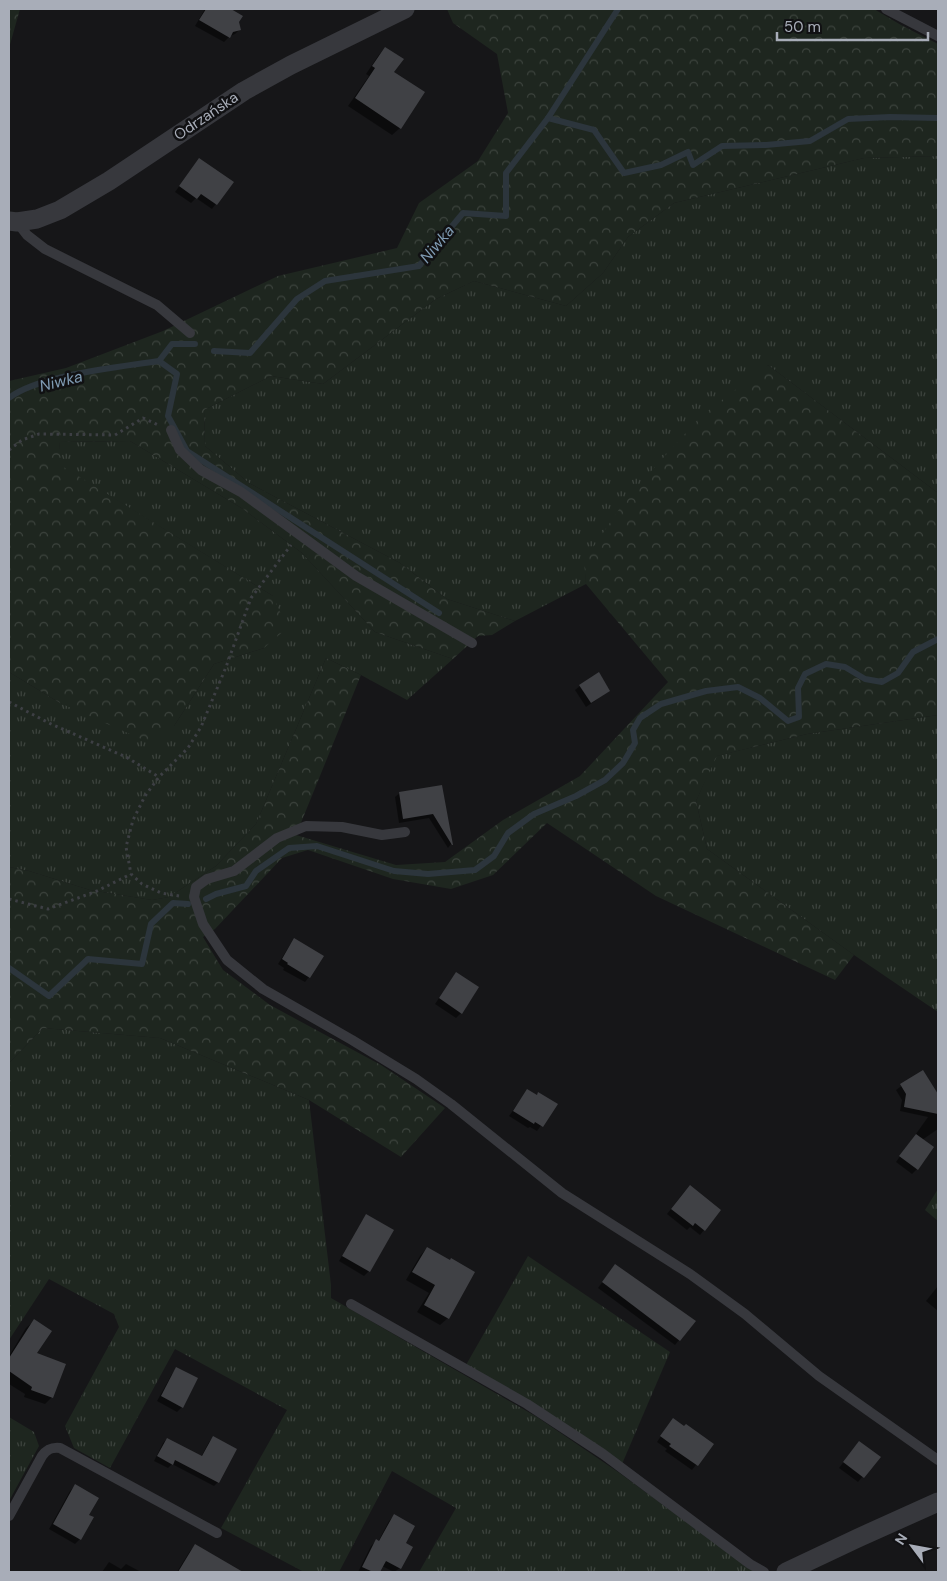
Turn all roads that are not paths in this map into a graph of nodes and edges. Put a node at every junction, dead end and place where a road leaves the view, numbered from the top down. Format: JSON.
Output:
{"nodes":[{"id":1,"x":405,"y":9,"type":"edge"},
{"id":2,"x":886,"y":9,"type":"edge"},
{"id":3,"x":938,"y":36,"type":"edge"},
{"id":4,"x":13,"y":221,"type":"edge"},
{"id":5,"x":190,"y":333,"type":"dead end"},
{"id":6,"x":171,"y":430,"type":"road end"},
{"id":7,"x":472,"y":643,"type":"dead end"},
{"id":8,"x":405,"y":832,"type":"dead end"},
{"id":9,"x":351,"y":1304,"type":"dead end"},
{"id":10,"x":938,"y":1460,"type":"edge"},
{"id":11,"x":938,"y":1502,"type":"edge"},
{"id":12,"x":9,"y":1516,"type":"edge"},
{"id":13,"x":217,"y":1532,"type":"dead end"},
{"id":14,"x":764,"y":1572,"type":"edge"},
{"id":15,"x":786,"y":1572,"type":"edge"}],
"edges":[{"from":1,"to":4,"type":"street","name":"Odrzańska"},
{"from":2,"to":3,"type":"lane"},
{"from":4,"to":5,"type":"lane"},
{"from":6,"to":7,"type":"lane"},
{"from":8,"to":10,"type":"lane"},
{"from":9,"to":14,"type":"lane"},
{"from":11,"to":15,"type":"street"},
{"from":12,"to":13,"type":"lane"}]}
